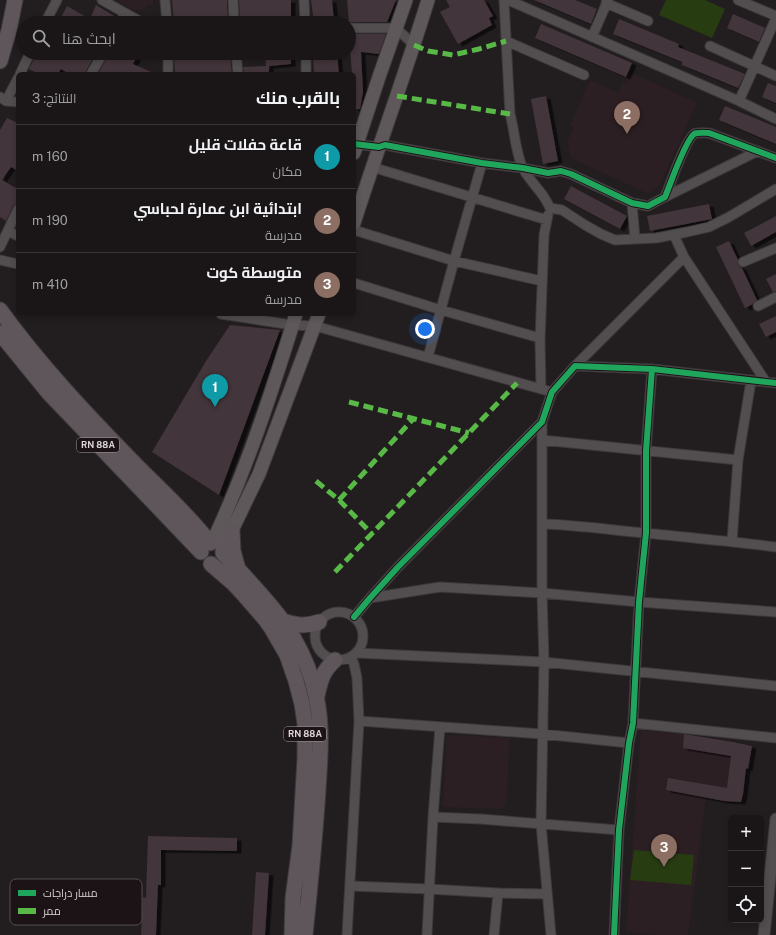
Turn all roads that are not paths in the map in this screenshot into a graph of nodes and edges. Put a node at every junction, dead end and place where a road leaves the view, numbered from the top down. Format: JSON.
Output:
{"nodes":[{"id":1,"x":15,"y":0,"type":"edge"},
{"id":2,"x":57,"y":0,"type":"edge"},
{"id":3,"x":102,"y":0,"type":"edge"},
{"id":4,"x":166,"y":0,"type":"edge"},
{"id":5,"x":233,"y":0,"type":"edge"},
{"id":6,"x":304,"y":0,"type":"edge"},
{"id":7,"x":406,"y":0,"type":"edge"},
{"id":8,"x":428,"y":0,"type":"edge"},
{"id":9,"x":504,"y":0,"type":"edge"},
{"id":10,"x":508,"y":0,"type":"edge"},
{"id":11,"x":738,"y":0,"type":"edge"},
{"id":12,"x":607,"y":1,"type":"edge"},
{"id":13,"x":125,"y":13,"type":"junction"},
{"id":14,"x":49,"y":16,"type":"edge"},
{"id":15,"x":124,"y":16,"type":"edge"},
{"id":16,"x":130,"y":16,"type":"edge"},
{"id":17,"x":167,"y":16,"type":"edge"},
{"id":18,"x":234,"y":16,"type":"edge"},
{"id":19,"x":305,"y":16,"type":"edge"},
{"id":20,"x":776,"y":17,"type":"edge"},
{"id":21,"x":648,"y":21,"type":"dead end"},
{"id":22,"x":356,"y":28,"type":"edge"},
{"id":23,"x":396,"y":28,"type":"junction"},
{"id":24,"x":592,"y":37,"type":"junction"},
{"id":25,"x":506,"y":41,"type":"junction"},
{"id":26,"x":414,"y":45,"type":"junction"},
{"id":27,"x":710,"y":46,"type":"dead end"},
{"id":28,"x":27,"y":60,"type":"edge"},
{"id":29,"x":99,"y":60,"type":"edge"},
{"id":30,"x":168,"y":60,"type":"edge"},
{"id":31,"x":237,"y":60,"type":"edge"},
{"id":32,"x":306,"y":60,"type":"edge"},
{"id":33,"x":0,"y":61,"type":"edge"},
{"id":34,"x":754,"y":66,"type":"junction"},
{"id":35,"x":21,"y":72,"type":"edge"},
{"id":36,"x":92,"y":72,"type":"edge"},
{"id":37,"x":168,"y":72,"type":"edge"},
{"id":38,"x":238,"y":72,"type":"edge"},
{"id":39,"x":306,"y":72,"type":"edge"},
{"id":40,"x":584,"y":75,"type":"dead end"},
{"id":41,"x":776,"y":76,"type":"edge"},
{"id":42,"x":16,"y":81,"type":"edge"},
{"id":43,"x":3,"y":99,"type":"edge"},
{"id":44,"x":739,"y":101,"type":"junction"},
{"id":45,"x":16,"y":102,"type":"edge"},
{"id":46,"x":776,"y":118,"type":"edge"},
{"id":47,"x":356,"y":144,"type":"edge"},
{"id":48,"x":356,"y":147,"type":"edge"},
{"id":49,"x":379,"y":147,"type":"junction"},
{"id":50,"x":758,"y":151,"type":"junction"},
{"id":51,"x":776,"y":158,"type":"edge"},
{"id":52,"x":482,"y":163,"type":"junction"},
{"id":53,"x":372,"y":167,"type":"junction"},
{"id":54,"x":523,"y":168,"type":"junction"},
{"id":55,"x":776,"y":189,"type":"edge"},
{"id":56,"x":472,"y":197,"type":"junction"},
{"id":57,"x":665,"y":197,"type":"junction"},
{"id":58,"x":632,"y":203,"type":"junction"},
{"id":59,"x":550,"y":208,"type":"junction"},
{"id":60,"x":16,"y":213,"type":"edge"},
{"id":61,"x":356,"y":217,"type":"edge"},
{"id":62,"x":547,"y":220,"type":"junction"},
{"id":63,"x":8,"y":230,"type":"junction"},
{"id":64,"x":356,"y":231,"type":"edge"},
{"id":65,"x":16,"y":235,"type":"edge"},
{"id":66,"x":674,"y":235,"type":"junction"},
{"id":67,"x":636,"y":239,"type":"junction"},
{"id":68,"x":0,"y":247,"type":"edge"},
{"id":69,"x":776,"y":248,"type":"edge"},
{"id":70,"x":684,"y":257,"type":"junction"},
{"id":71,"x":0,"y":260,"type":"edge"},
{"id":72,"x":454,"y":261,"type":"junction"},
{"id":73,"x":743,"y":262,"type":"dead end"},
{"id":74,"x":16,"y":264,"type":"edge"},
{"id":75,"x":542,"y":281,"type":"junction"},
{"id":76,"x":356,"y":284,"type":"edge"},
{"id":77,"x":776,"y":297,"type":"edge"},
{"id":78,"x":758,"y":306,"type":"dead end"},
{"id":79,"x":0,"y":310,"type":"edge"},
{"id":80,"x":441,"y":310,"type":"junction"},
{"id":81,"x":244,"y":316,"type":"edge"},
{"id":82,"x":276,"y":316,"type":"edge"},
{"id":83,"x":289,"y":320,"type":"edge"},
{"id":84,"x":317,"y":320,"type":"edge"},
{"id":85,"x":0,"y":333,"type":"edge"},
{"id":86,"x":540,"y":338,"type":"junction"},
{"id":87,"x":428,"y":357,"type":"junction"},
{"id":88,"x":575,"y":366,"type":"junction"},
{"id":89,"x":652,"y":369,"type":"junction"},
{"id":90,"x":751,"y":381,"type":"junction"},
{"id":91,"x":766,"y":382,"type":"junction"},
{"id":92,"x":776,"y":383,"type":"edge"},
{"id":93,"x":541,"y":389,"type":"junction"},
{"id":94,"x":552,"y":392,"type":"junction"},
{"id":95,"x":542,"y":422,"type":"junction"},
{"id":96,"x":542,"y":440,"type":"junction"},
{"id":97,"x":646,"y":451,"type":"junction"},
{"id":98,"x":738,"y":460,"type":"junction"},
{"id":99,"x":543,"y":524,"type":"junction"},
{"id":100,"x":232,"y":531,"type":"junction"},
{"id":101,"x":646,"y":534,"type":"junction"},
{"id":102,"x":732,"y":541,"type":"junction"},
{"id":103,"x":776,"y":547,"type":"edge"},
{"id":104,"x":214,"y":548,"type":"junction"},
{"id":105,"x":239,"y":570,"type":"junction"},
{"id":106,"x":542,"y":593,"type":"junction"},
{"id":107,"x":370,"y":598,"type":"junction"},
{"id":108,"x":639,"y":602,"type":"junction"},
{"id":109,"x":776,"y":612,"type":"edge"},
{"id":110,"x":354,"y":617,"type":"junction"},
{"id":111,"x":283,"y":622,"type":"junction"},
{"id":112,"x":320,"y":622,"type":"junction"},
{"id":113,"x":354,"y":655,"type":"junction"},
{"id":114,"x":335,"y":660,"type":"junction"},
{"id":115,"x":544,"y":662,"type":"junction"},
{"id":116,"x":636,"y":671,"type":"junction"},
{"id":117,"x":776,"y":686,"type":"edge"},
{"id":118,"x":316,"y":697,"type":"junction"},
{"id":119,"x":359,"y":721,"type":"junction"},
{"id":120,"x":633,"y":723,"type":"junction"},
{"id":121,"x":440,"y":727,"type":"junction"},
{"id":122,"x":542,"y":734,"type":"junction"},
{"id":123,"x":776,"y":738,"type":"edge"},
{"id":124,"x":629,"y":743,"type":"junction"},
{"id":125,"x":433,"y":817,"type":"junction"},
{"id":126,"x":776,"y":820,"type":"edge"},
{"id":127,"x":541,"y":824,"type":"junction"},
{"id":128,"x":619,"y":830,"type":"junction"},
{"id":129,"x":350,"y":886,"type":"junction"},
{"id":130,"x":430,"y":888,"type":"junction"},
{"id":131,"x":498,"y":893,"type":"junction"},
{"id":132,"x":547,"y":894,"type":"junction"},
{"id":133,"x":292,"y":935,"type":"edge"},
{"id":134,"x":305,"y":935,"type":"edge"},
{"id":135,"x":348,"y":935,"type":"edge"},
{"id":136,"x":427,"y":935,"type":"edge"},
{"id":137,"x":494,"y":935,"type":"edge"},
{"id":138,"x":551,"y":935,"type":"edge"},
{"id":139,"x":614,"y":935,"type":"edge"},
{"id":140,"x":764,"y":935,"type":"edge"}],
"edges":[{"from":1,"to":33,"type":"highway"},
{"from":2,"to":14,"type":"street"},
{"from":3,"to":13,"type":"street"},
{"from":4,"to":17,"type":"street"},
{"from":5,"to":18,"type":"street"},
{"from":6,"to":19,"type":"street"},
{"from":7,"to":23,"type":"main road"},
{"from":8,"to":26,"type":"main road"},
{"from":9,"to":25,"type":"street"},
{"from":10,"to":24,"type":"street"},
{"from":11,"to":20,"type":"street"},
{"from":12,"to":21,"type":"street"},
{"from":12,"to":24,"type":"street"},
{"from":13,"to":15,"type":"street"},
{"from":13,"to":16,"type":"street"},
{"from":20,"to":34,"type":"street"},
{"from":22,"to":23,"type":"street"},
{"from":23,"to":26,"type":"street"},
{"from":23,"to":47,"type":"main road"},
{"from":24,"to":44,"type":"street"},
{"from":25,"to":40,"type":"street"},
{"from":25,"to":54,"type":"street"},
{"from":26,"to":49,"type":"main road"},
{"from":27,"to":34,"type":"street"},
{"from":28,"to":35,"type":"street"},
{"from":29,"to":36,"type":"street"},
{"from":30,"to":37,"type":"street"},
{"from":31,"to":38,"type":"street"},
{"from":32,"to":39,"type":"street"},
{"from":34,"to":41,"type":"street"},
{"from":34,"to":44,"type":"street"},
{"from":42,"to":43,"type":"street"},
{"from":43,"to":45,"type":"street"},
{"from":44,"to":46,"type":"street"},
{"from":48,"to":49,"type":"street"},
{"from":49,"to":52,"type":"street"},
{"from":49,"to":53,"type":"main road"},
{"from":50,"to":51,"type":"street"},
{"from":50,"to":57,"type":"street"},
{"from":50,"to":57,"type":"street"},
{"from":52,"to":54,"type":"street"},
{"from":52,"to":56,"type":"street"},
{"from":53,"to":56,"type":"street"},
{"from":53,"to":61,"type":"main road"},
{"from":54,"to":58,"type":"street"},
{"from":54,"to":59,"type":"street"},
{"from":55,"to":66,"type":"street"},
{"from":56,"to":62,"type":"street"},
{"from":56,"to":72,"type":"street"},
{"from":57,"to":58,"type":"street"},
{"from":58,"to":67,"type":"street"},
{"from":59,"to":62,"type":"street"},
{"from":59,"to":67,"type":"street"},
{"from":60,"to":63,"type":"street"},
{"from":62,"to":75,"type":"street"},
{"from":63,"to":65,"type":"street"},
{"from":63,"to":68,"type":"street"},
{"from":64,"to":72,"type":"street"},
{"from":66,"to":67,"type":"street"},
{"from":66,"to":70,"type":"street"},
{"from":69,"to":73,"type":"street"},
{"from":70,"to":88,"type":"street"},
{"from":70,"to":91,"type":"street"},
{"from":71,"to":74,"type":"street"},
{"from":72,"to":75,"type":"street"},
{"from":72,"to":80,"type":"street"},
{"from":75,"to":86,"type":"street"},
{"from":76,"to":80,"type":"street"},
{"from":77,"to":78,"type":"street"},
{"from":79,"to":104,"type":"highway"},
{"from":80,"to":86,"type":"street"},
{"from":80,"to":87,"type":"street"},
{"from":81,"to":83,"type":"street"},
{"from":82,"to":83,"type":"street"},
{"from":83,"to":84,"type":"street"},
{"from":83,"to":104,"type":"main road"},
{"from":84,"to":87,"type":"street"},
{"from":84,"to":100,"type":"main road"},
{"from":85,"to":104,"type":"highway","number":"RN 88A"},
{"from":86,"to":93,"type":"street"},
{"from":87,"to":93,"type":"street"},
{"from":88,"to":89,"type":"street"},
{"from":88,"to":94,"type":"street"},
{"from":89,"to":90,"type":"street"},
{"from":89,"to":97,"type":"street"},
{"from":90,"to":91,"type":"street"},
{"from":90,"to":98,"type":"street"},
{"from":91,"to":92,"type":"street"},
{"from":93,"to":94,"type":"street"},
{"from":94,"to":95,"type":"street"},
{"from":95,"to":96,"type":"street"},
{"from":95,"to":107,"type":"street"},
{"from":96,"to":97,"type":"street"},
{"from":96,"to":99,"type":"street"},
{"from":97,"to":98,"type":"street"},
{"from":97,"to":101,"type":"street"},
{"from":98,"to":102,"type":"street"},
{"from":99,"to":101,"type":"street"},
{"from":99,"to":106,"type":"street"},
{"from":100,"to":104,"type":"main road"},
{"from":100,"to":105,"type":"highway"},
{"from":101,"to":102,"type":"street"},
{"from":101,"to":108,"type":"street"},
{"from":102,"to":103,"type":"street"},
{"from":104,"to":105,"type":"highway"},
{"from":104,"to":133,"type":"highway","number":"RN 88A"},
{"from":105,"to":111,"type":"highway"},
{"from":106,"to":107,"type":"street"},
{"from":106,"to":108,"type":"street"},
{"from":106,"to":115,"type":"street"},
{"from":107,"to":110,"type":"street"},
{"from":108,"to":109,"type":"street"},
{"from":108,"to":116,"type":"street"},
{"from":110,"to":112,"type":"street"},
{"from":110,"to":113,"type":"street"},
{"from":111,"to":112,"type":"highway"},
{"from":111,"to":118,"type":"highway"},
{"from":112,"to":114,"type":"street"},
{"from":113,"to":114,"type":"street"},
{"from":113,"to":115,"type":"street"},
{"from":113,"to":119,"type":"street"},
{"from":114,"to":118,"type":"highway"},
{"from":115,"to":116,"type":"street"},
{"from":115,"to":122,"type":"street"},
{"from":116,"to":117,"type":"street"},
{"from":116,"to":120,"type":"street"},
{"from":118,"to":134,"type":"highway"},
{"from":119,"to":121,"type":"street"},
{"from":119,"to":129,"type":"street"},
{"from":120,"to":123,"type":"street"},
{"from":120,"to":124,"type":"street"},
{"from":121,"to":122,"type":"street"},
{"from":121,"to":125,"type":"street"},
{"from":122,"to":124,"type":"street"},
{"from":122,"to":127,"type":"street"},
{"from":124,"to":128,"type":"street"},
{"from":125,"to":127,"type":"street"},
{"from":125,"to":130,"type":"street"},
{"from":126,"to":140,"type":"street"},
{"from":127,"to":128,"type":"street"},
{"from":127,"to":132,"type":"street"},
{"from":128,"to":139,"type":"street"},
{"from":129,"to":130,"type":"street"},
{"from":129,"to":135,"type":"street"},
{"from":130,"to":131,"type":"street"},
{"from":130,"to":136,"type":"street"},
{"from":131,"to":132,"type":"street"},
{"from":131,"to":137,"type":"street"},
{"from":132,"to":138,"type":"street"}]}
